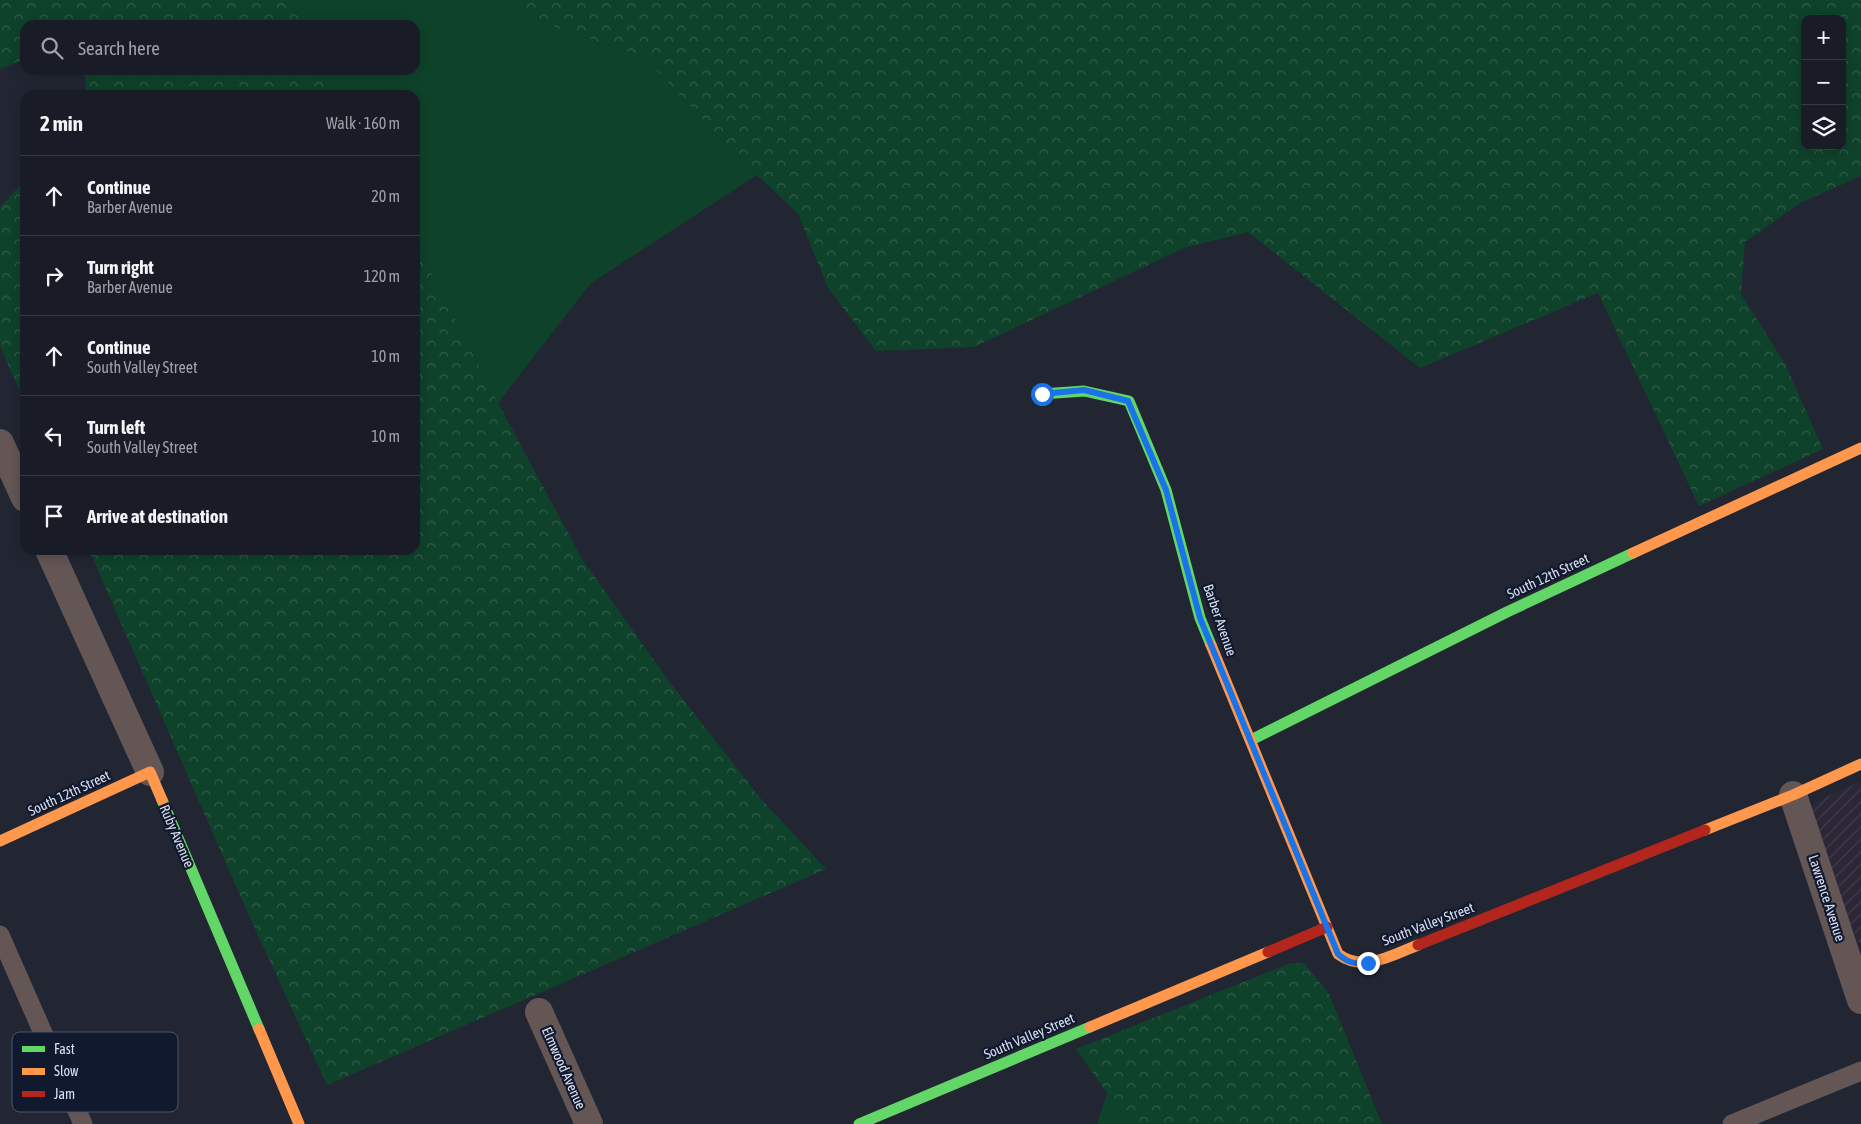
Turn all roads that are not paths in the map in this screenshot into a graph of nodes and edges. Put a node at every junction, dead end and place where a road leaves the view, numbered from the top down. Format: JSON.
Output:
{"nodes":[{"id":1,"x":1042,"y":394,"type":"dead end"},
{"id":2,"x":0,"y":443,"type":"edge"},
{"id":3,"x":1861,"y":448,"type":"edge"},
{"id":4,"x":20,"y":487,"type":"edge"},
{"id":5,"x":51,"y":555,"type":"edge"},
{"id":6,"x":1250,"y":740,"type":"junction"},
{"id":7,"x":1861,"y":764,"type":"edge"},
{"id":8,"x":150,"y":772,"type":"junction"},
{"id":9,"x":1792,"y":795,"type":"junction"},
{"id":10,"x":0,"y":841,"type":"edge"},
{"id":11,"x":1326,"y":927,"type":"junction"},
{"id":12,"x":0,"y":935,"type":"edge"},
{"id":13,"x":1861,"y":1000,"type":"edge"},
{"id":14,"x":539,"y":1012,"type":"dead end"},
{"id":15,"x":43,"y":1032,"type":"edge"},
{"id":16,"x":1861,"y":1071,"type":"edge"},
{"id":17,"x":79,"y":1112,"type":"edge"},
{"id":18,"x":84,"y":1124,"type":"edge"},
{"id":19,"x":299,"y":1124,"type":"edge"},
{"id":20,"x":589,"y":1124,"type":"edge"},
{"id":21,"x":859,"y":1124,"type":"edge"},
{"id":22,"x":1732,"y":1124,"type":"edge"}],
"edges":[{"from":1,"to":6,"type":"street","name":"Barber Avenue"},
{"from":2,"to":4,"type":"street"},
{"from":3,"to":6,"type":"street","name":"South 12th Street"},
{"from":5,"to":8,"type":"street","name":"Ruby Avenue"},
{"from":6,"to":11,"type":"street","name":"Barber Avenue"},
{"from":7,"to":9,"type":"street","name":"South Valley Street"},
{"from":8,"to":10,"type":"street","name":"South 12th Street"},
{"from":8,"to":19,"type":"street","name":"Ruby Avenue"},
{"from":9,"to":11,"type":"street","name":"South Valley Street"},
{"from":9,"to":13,"type":"street","name":"Lawrence Avenue"},
{"from":11,"to":21,"type":"street","name":"South Valley Street"},
{"from":12,"to":15,"type":"lane"},
{"from":14,"to":20,"type":"street","name":"Elmwood Avenue"},
{"from":16,"to":22,"type":"lane"},
{"from":17,"to":18,"type":"lane"}]}
